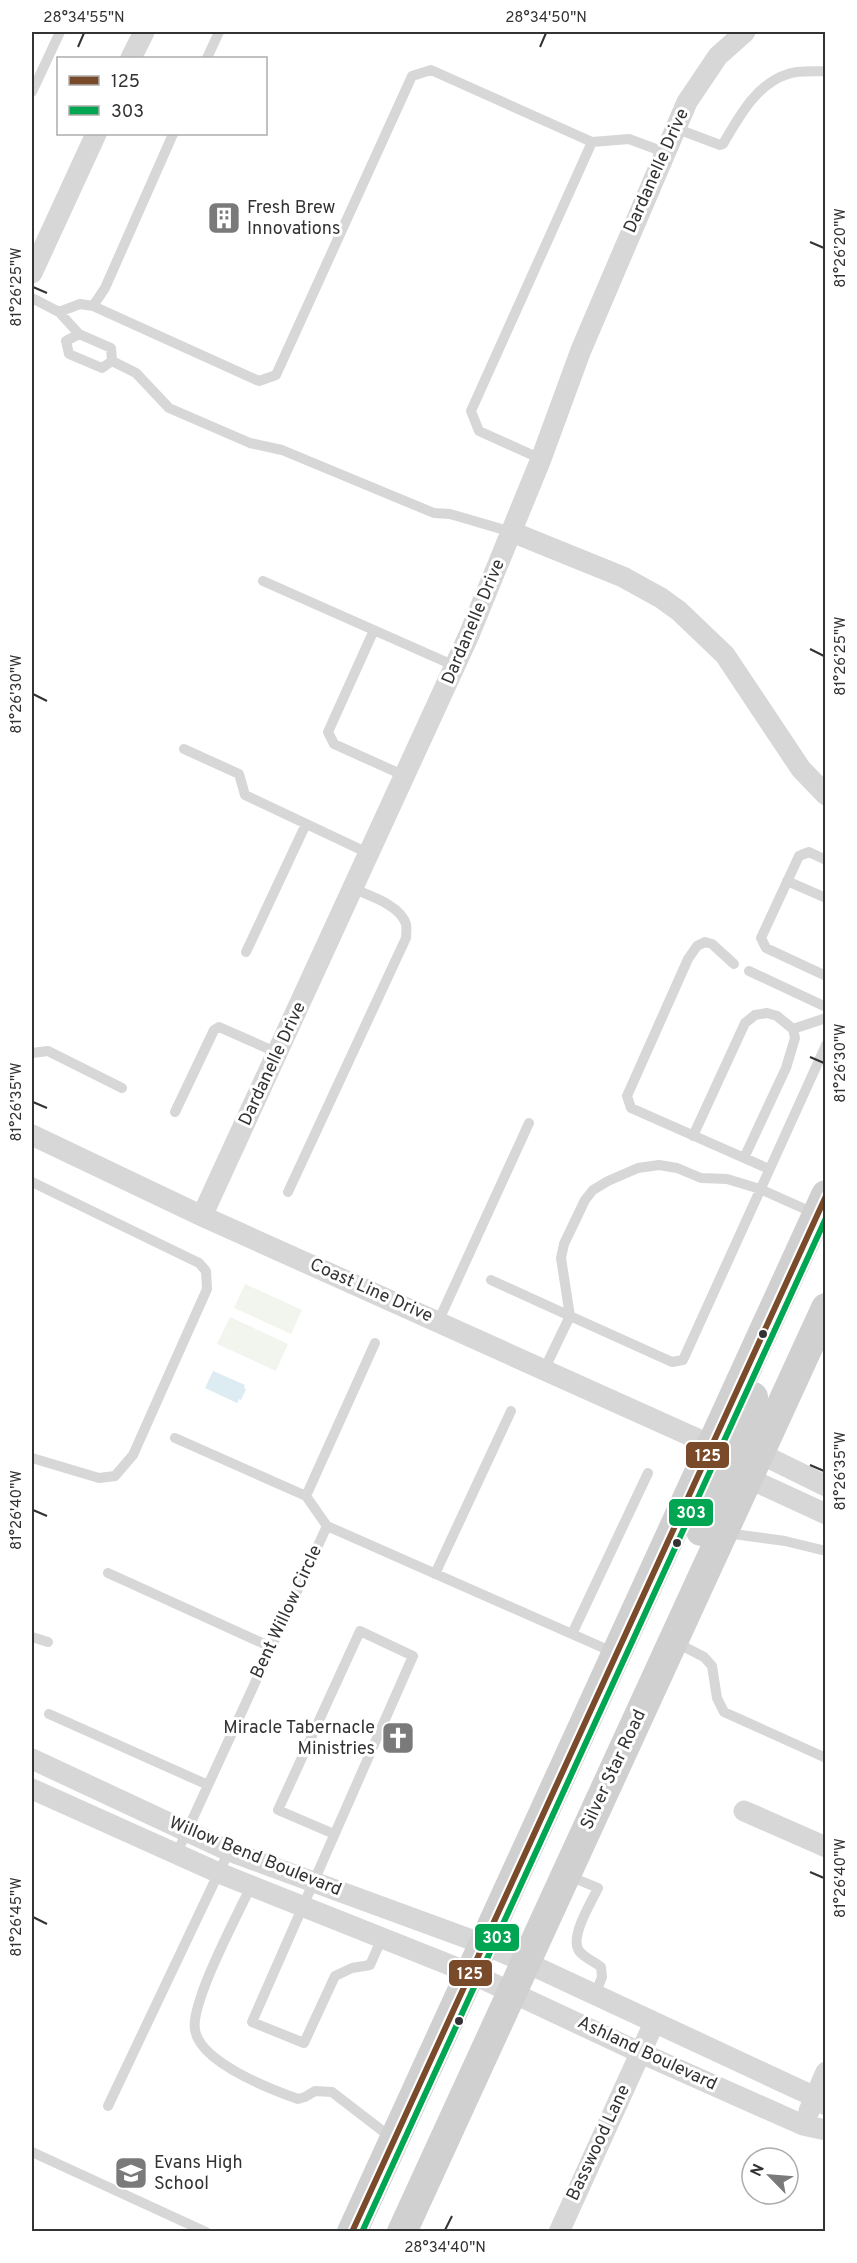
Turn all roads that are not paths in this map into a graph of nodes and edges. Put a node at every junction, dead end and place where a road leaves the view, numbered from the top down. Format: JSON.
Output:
{"nodes":[{"id":1,"x":60,"y":32,"type":"edge"},
{"id":2,"x":144,"y":32,"type":"edge"},
{"id":3,"x":219,"y":32,"type":"edge"},
{"id":4,"x":745,"y":32,"type":"edge"},
{"id":5,"x":132,"y":57,"type":"edge"},
{"id":6,"x":207,"y":57,"type":"edge"},
{"id":7,"x":825,"y":71,"type":"edge"},
{"id":8,"x":32,"y":92,"type":"edge"},
{"id":9,"x":675,"y":129,"type":"junction"},
{"id":10,"x":96,"y":135,"type":"edge"},
{"id":11,"x":173,"y":135,"type":"edge"},
{"id":12,"x":592,"y":142,"type":"junction"},
{"id":13,"x":664,"y":152,"type":"junction"},
{"id":14,"x":32,"y":273,"type":"edge"},
{"id":15,"x":32,"y":298,"type":"edge"},
{"id":16,"x":93,"y":306,"type":"junction"},
{"id":17,"x":59,"y":312,"type":"junction"},
{"id":18,"x":79,"y":334,"type":"junction"},
{"id":19,"x":112,"y":361,"type":"junction"},
{"id":20,"x":541,"y":459,"type":"junction"},
{"id":21,"x":512,"y":532,"type":"junction"},
{"id":22,"x":263,"y":581,"type":"dead end"},
{"id":23,"x":374,"y":630,"type":"junction"},
{"id":24,"x":455,"y":666,"type":"junction"},
{"id":25,"x":184,"y":749,"type":"dead end"},
{"id":26,"x":405,"y":776,"type":"junction"},
{"id":27,"x":825,"y":795,"type":"edge"},
{"id":28,"x":306,"y":824,"type":"junction"},
{"id":29,"x":370,"y":854,"type":"junction"},
{"id":30,"x":825,"y":860,"type":"edge"},
{"id":31,"x":787,"y":881,"type":"junction"},
{"id":32,"x":354,"y":889,"type":"junction"},
{"id":33,"x":825,"y":898,"type":"edge"},
{"id":34,"x":246,"y":952,"type":"dead end"},
{"id":35,"x":734,"y":964,"type":"dead end"},
{"id":36,"x":749,"y":971,"type":"dead end"},
{"id":37,"x":825,"y":976,"type":"edge"},
{"id":38,"x":825,"y":1007,"type":"edge"},
{"id":39,"x":825,"y":1018,"type":"edge"},
{"id":40,"x":793,"y":1029,"type":"junction"},
{"id":41,"x":825,"y":1045,"type":"edge"},
{"id":42,"x":32,"y":1053,"type":"edge"},
{"id":43,"x":278,"y":1053,"type":"junction"},
{"id":44,"x":122,"y":1088,"type":"dead end"},
{"id":45,"x":175,"y":1112,"type":"dead end"},
{"id":46,"x":529,"y":1123,"type":"dead end"},
{"id":47,"x":32,"y":1135,"type":"edge"},
{"id":48,"x":693,"y":1136,"type":"junction"},
{"id":49,"x":744,"y":1158,"type":"junction"},
{"id":50,"x":769,"y":1169,"type":"junction"},
{"id":51,"x":32,"y":1182,"type":"edge"},
{"id":52,"x":760,"y":1190,"type":"junction"},
{"id":53,"x":288,"y":1192,"type":"dead end"},
{"id":54,"x":821,"y":1205,"type":"edge"},
{"id":55,"x":202,"y":1216,"type":"junction"},
{"id":56,"x":491,"y":1280,"type":"dead end"},
{"id":57,"x":825,"y":1308,"type":"edge"},
{"id":58,"x":570,"y":1316,"type":"junction"},
{"id":59,"x":438,"y":1322,"type":"junction"},
{"id":60,"x":375,"y":1343,"type":"dead end"},
{"id":61,"x":544,"y":1370,"type":"junction"},
{"id":62,"x":511,"y":1411,"type":"dead end"},
{"id":63,"x":175,"y":1438,"type":"dead end"},
{"id":64,"x":711,"y":1445,"type":"junction"},
{"id":65,"x":32,"y":1458,"type":"edge"},
{"id":66,"x":753,"y":1466,"type":"junction"},
{"id":67,"x":648,"y":1473,"type":"dead end"},
{"id":68,"x":825,"y":1486,"type":"edge"},
{"id":69,"x":306,"y":1496,"type":"junction"},
{"id":70,"x":825,"y":1514,"type":"edge"},
{"id":71,"x":327,"y":1526,"type":"junction"},
{"id":72,"x":722,"y":1533,"type":"junction"},
{"id":73,"x":825,"y":1551,"type":"edge"},
{"id":74,"x":108,"y":1573,"type":"dead end"},
{"id":75,"x":435,"y":1574,"type":"junction"},
{"id":76,"x":572,"y":1634,"type":"junction"},
{"id":77,"x":32,"y":1637,"type":"edge"},
{"id":78,"x":673,"y":1641,"type":"junction"},
{"id":79,"x":48,"y":1642,"type":"dead end"},
{"id":80,"x":271,"y":1647,"type":"junction"},
{"id":81,"x":616,"y":1653,"type":"junction"},
{"id":82,"x":49,"y":1714,"type":"dead end"},
{"id":83,"x":825,"y":1758,"type":"edge"},
{"id":84,"x":32,"y":1761,"type":"edge"},
{"id":85,"x":208,"y":1785,"type":"junction"},
{"id":86,"x":606,"y":1786,"type":"junction"},
{"id":87,"x":32,"y":1789,"type":"edge"},
{"id":88,"x":744,"y":1811,"type":"dead end"},
{"id":89,"x":187,"y":1832,"type":"junction"},
{"id":90,"x":334,"y":1834,"type":"junction"},
{"id":91,"x":825,"y":1847,"type":"edge"},
{"id":92,"x":229,"y":1851,"type":"junction"},
{"id":93,"x":176,"y":1855,"type":"junction"},
{"id":94,"x":219,"y":1873,"type":"junction"},
{"id":95,"x":575,"y":1879,"type":"junction"},
{"id":96,"x":313,"y":1882,"type":"junction"},
{"id":97,"x":251,"y":1886,"type":"junction"},
{"id":98,"x":303,"y":1907,"type":"junction"},
{"id":99,"x":382,"y":1938,"type":"junction"},
{"id":100,"x":483,"y":1944,"type":"junction"},
{"id":101,"x":525,"y":1962,"type":"junction"},
{"id":102,"x":470,"y":1973,"type":"junction"},
{"id":103,"x":512,"y":1992,"type":"junction"},
{"id":104,"x":595,"y":1995,"type":"junction"},
{"id":105,"x":654,"y":2023,"type":"junction"},
{"id":106,"x":641,"y":2053,"type":"junction"},
{"id":107,"x":825,"y":2072,"type":"edge"},
{"id":108,"x":820,"y":2101,"type":"edge"},
{"id":109,"x":108,"y":2106,"type":"dead end"},
{"id":110,"x":803,"y":2125,"type":"junction"},
{"id":111,"x":825,"y":2130,"type":"edge"},
{"id":112,"x":394,"y":2140,"type":"junction"},
{"id":113,"x":32,"y":2152,"type":"edge"},
{"id":114,"x":206,"y":2232,"type":"edge"},
{"id":115,"x":352,"y":2232,"type":"edge"},
{"id":116,"x":402,"y":2232,"type":"edge"},
{"id":117,"x":559,"y":2232,"type":"edge"}],
"edges":[{"from":1,"to":8,"type":"lane"},
{"from":2,"to":5,"type":"street"},
{"from":3,"to":6,"type":"lane"},
{"from":4,"to":9,"type":"street","name":"Dardanelle Drive"},
{"from":7,"to":9,"type":"lane"},
{"from":9,"to":13,"type":"street","name":"Dardanelle Drive"},
{"from":10,"to":14,"type":"street"},
{"from":11,"to":16,"type":"lane"},
{"from":12,"to":13,"type":"lane"},
{"from":12,"to":16,"type":"lane"},
{"from":12,"to":20,"type":"lane"},
{"from":13,"to":20,"type":"street","name":"Dardanelle Drive"},
{"from":15,"to":17,"type":"lane"},
{"from":16,"to":17,"type":"lane"},
{"from":17,"to":18,"type":"lane"},
{"from":18,"to":19,"type":"lane"},
{"from":18,"to":19,"type":"lane"},
{"from":19,"to":21,"type":"lane"},
{"from":20,"to":21,"type":"street","name":"Dardanelle Drive"},
{"from":21,"to":24,"type":"street","name":"Dardanelle Drive"},
{"from":21,"to":27,"type":"street"},
{"from":22,"to":23,"type":"lane"},
{"from":23,"to":24,"type":"lane"},
{"from":23,"to":26,"type":"lane"},
{"from":24,"to":26,"type":"street","name":"Dardanelle Drive"},
{"from":25,"to":28,"type":"lane"},
{"from":26,"to":29,"type":"street","name":"Dardanelle Drive"},
{"from":28,"to":29,"type":"lane"},
{"from":28,"to":34,"type":"lane"},
{"from":29,"to":32,"type":"street","name":"Dardanelle Drive"},
{"from":30,"to":31,"type":"lane"},
{"from":31,"to":33,"type":"lane"},
{"from":31,"to":37,"type":"lane"},
{"from":32,"to":43,"type":"street","name":"Dardanelle Drive"},
{"from":32,"to":53,"type":"lane"},
{"from":35,"to":48,"type":"lane"},
{"from":36,"to":38,"type":"lane"},
{"from":39,"to":40,"type":"lane"},
{"from":40,"to":48,"type":"lane"},
{"from":40,"to":49,"type":"lane"},
{"from":41,"to":50,"type":"lane"},
{"from":42,"to":44,"type":"lane"},
{"from":43,"to":45,"type":"lane"},
{"from":43,"to":55,"type":"street","name":"Dardanelle Drive"},
{"from":46,"to":59,"type":"lane"},
{"from":47,"to":55,"type":"street","name":"Coast Line Drive"},
{"from":48,"to":49,"type":"lane"},
{"from":49,"to":50,"type":"lane"},
{"from":50,"to":52,"type":"lane"},
{"from":51,"to":65,"type":"lane"},
{"from":52,"to":54,"type":"lane"},
{"from":52,"to":58,"type":"lane"},
{"from":52,"to":58,"type":"lane"},
{"from":54,"to":64,"type":"main road"},
{"from":54,"to":66,"type":"main road"},
{"from":55,"to":59,"type":"street","name":"Coast Line Drive"},
{"from":56,"to":58,"type":"lane"},
{"from":57,"to":66,"type":"main road","name":"Silver Star Road"},
{"from":58,"to":61,"type":"lane"},
{"from":59,"to":61,"type":"street","name":"Coast Line Drive"},
{"from":60,"to":69,"type":"lane"},
{"from":61,"to":64,"type":"street","name":"Coast Line Drive"},
{"from":62,"to":75,"type":"lane"},
{"from":63,"to":69,"type":"lane"},
{"from":64,"to":81,"type":"main road"},
{"from":64,"to":86,"type":"main road"},
{"from":66,"to":68,"type":"street"},
{"from":66,"to":70,"type":"street"},
{"from":66,"to":72,"type":"main road","name":"Silver Star Road"},
{"from":67,"to":76,"type":"lane"},
{"from":69,"to":71,"type":"lane"},
{"from":71,"to":75,"type":"lane","name":"Bent Willow Circle"},
{"from":71,"to":80,"type":"lane","name":"Bent Willow Circle"},
{"from":72,"to":73,"type":"lane"},
{"from":72,"to":78,"type":"main road","name":"Silver Star Road"},
{"from":74,"to":80,"type":"lane"},
{"from":75,"to":76,"type":"lane","name":"Bent Willow Circle"},
{"from":76,"to":81,"type":"lane","name":"Bent Willow Circle"},
{"from":77,"to":79,"type":"lane"},
{"from":78,"to":83,"type":"lane"},
{"from":78,"to":86,"type":"main road","name":"Silver Star Road"},
{"from":80,"to":85,"type":"lane","name":"Bent Willow Circle"},
{"from":81,"to":100,"type":"main road"},
{"from":82,"to":85,"type":"lane"},
{"from":84,"to":89,"type":"street","name":"Willow Bend Boulevard"},
{"from":85,"to":89,"type":"lane","name":"Bent Willow Circle"},
{"from":86,"to":95,"type":"main road","name":"Silver Star Road"},
{"from":87,"to":93,"type":"street","name":"Willow Bend Boulevard"},
{"from":88,"to":91,"type":"street"},
{"from":89,"to":92,"type":"street","name":"Willow Bend Boulevard"},
{"from":89,"to":93,"type":"lane","name":"Bent Willow Circle"},
{"from":90,"to":90,"type":"lane"},
{"from":90,"to":96,"type":"lane"},
{"from":92,"to":94,"type":"lane"},
{"from":92,"to":96,"type":"street","name":"Willow Bend Boulevard"},
{"from":93,"to":94,"type":"street","name":"Willow Bend Boulevard"},
{"from":94,"to":97,"type":"street","name":"Willow Bend Boulevard"},
{"from":94,"to":109,"type":"lane"},
{"from":95,"to":101,"type":"main road","name":"Silver Star Road"},
{"from":95,"to":104,"type":"lane"},
{"from":96,"to":98,"type":"lane"},
{"from":96,"to":100,"type":"street","name":"Willow Bend Boulevard"},
{"from":97,"to":98,"type":"street","name":"Willow Bend Boulevard"},
{"from":97,"to":112,"type":"lane"},
{"from":98,"to":99,"type":"street","name":"Willow Bend Boulevard"},
{"from":98,"to":99,"type":"lane"},
{"from":99,"to":102,"type":"street","name":"Willow Bend Boulevard"},
{"from":100,"to":101,"type":"street","name":"Ashland Boulevard"},
{"from":100,"to":102,"type":"main road"},
{"from":101,"to":103,"type":"main road","name":"Silver Star Road"},
{"from":101,"to":104,"type":"street","name":"Ashland Boulevard"},
{"from":102,"to":103,"type":"street","name":"Ashland Boulevard"},
{"from":102,"to":112,"type":"main road"},
{"from":103,"to":106,"type":"street","name":"Ashland Boulevard"},
{"from":103,"to":116,"type":"main road","name":"Silver Star Road"},
{"from":104,"to":105,"type":"street","name":"Ashland Boulevard"},
{"from":105,"to":106,"type":"street","name":"Basswood Lane"},
{"from":105,"to":108,"type":"street","name":"Ashland Boulevard"},
{"from":106,"to":110,"type":"street","name":"Ashland Boulevard"},
{"from":106,"to":117,"type":"street","name":"Basswood Lane"},
{"from":107,"to":108,"type":"street"},
{"from":108,"to":110,"type":"street"},
{"from":110,"to":111,"type":"street","name":"Ashland Boulevard"},
{"from":112,"to":115,"type":"main road"},
{"from":113,"to":114,"type":"lane"}]}
